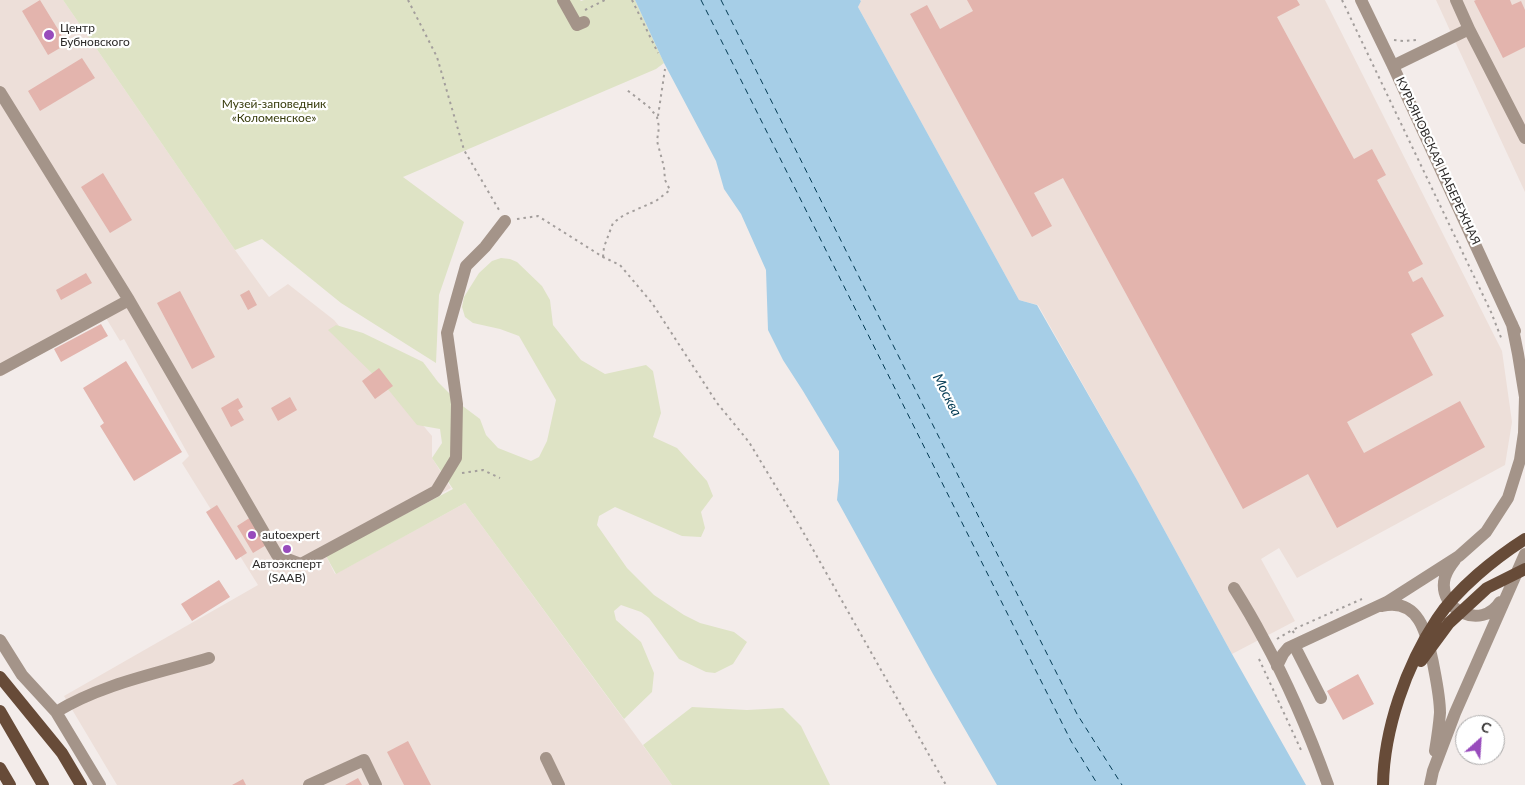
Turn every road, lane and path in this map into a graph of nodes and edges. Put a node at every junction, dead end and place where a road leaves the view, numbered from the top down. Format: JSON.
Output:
{"nodes":[{"id":1,"x":408,"y":0,"type":"edge"},
{"id":2,"x":564,"y":0,"type":"edge"},
{"id":3,"x":605,"y":0,"type":"edge"},
{"id":4,"x":632,"y":0,"type":"edge"},
{"id":5,"x":1342,"y":0,"type":"edge"},
{"id":6,"x":1361,"y":0,"type":"edge"},
{"id":7,"x":1456,"y":0,"type":"edge"},
{"id":8,"x":581,"y":18,"type":"joint"},
{"id":9,"x":1469,"y":29,"type":"junction"},
{"id":10,"x":1393,"y":40,"type":"dead end"},
{"id":11,"x":1417,"y":40,"type":"dead end"},
{"id":12,"x":658,"y":53,"type":"dead end"},
{"id":13,"x":1393,"y":66,"type":"junction"},
{"id":14,"x":665,"y":69,"type":"dead end"},
{"id":15,"x":627,"y":90,"type":"dead end"},
{"id":16,"x":0,"y":92,"type":"edge"},
{"id":17,"x":658,"y":117,"type":"junction"},
{"id":18,"x":1525,"y":138,"type":"edge"},
{"id":19,"x":505,"y":221,"type":"junction"},
{"id":20,"x":603,"y":257,"type":"junction"},
{"id":21,"x":129,"y":300,"type":"junction"},
{"id":22,"x":1512,"y":324,"type":"junction"},
{"id":23,"x":1503,"y":343,"type":"dead end"},
{"id":24,"x":1525,"y":348,"type":"edge"},
{"id":25,"x":0,"y":370,"type":"edge"},
{"id":26,"x":446,"y":475,"type":"junction"},
{"id":27,"x":500,"y":478,"type":"dead end"},
{"id":28,"x":1525,"y":539,"type":"edge"},
{"id":29,"x":1525,"y":554,"type":"edge"},
{"id":30,"x":1459,"y":556,"type":"junction"},
{"id":31,"x":1525,"y":569,"type":"edge"},
{"id":32,"x":1234,"y":588,"type":"dead end"},
{"id":33,"x":1510,"y":588,"type":"junction"},
{"id":34,"x":1367,"y":597,"type":"dead end"},
{"id":35,"x":1377,"y":607,"type":"junction"},
{"id":36,"x":0,"y":640,"type":"edge"},
{"id":37,"x":1296,"y":644,"type":"junction"},
{"id":38,"x":1256,"y":652,"type":"dead end"},
{"id":39,"x":209,"y":658,"type":"dead end"},
{"id":40,"x":1277,"y":666,"type":"junction"},
{"id":41,"x":0,"y":677,"type":"edge"},
{"id":42,"x":1405,"y":683,"type":"junction"},
{"id":43,"x":1321,"y":698,"type":"dead end"},
{"id":44,"x":0,"y":711,"type":"edge"},
{"id":45,"x":56,"y":712,"type":"junction"},
{"id":46,"x":1304,"y":757,"type":"dead end"},
{"id":47,"x":546,"y":758,"type":"dead end"},
{"id":48,"x":0,"y":768,"type":"edge"},
{"id":49,"x":1433,"y":771,"type":"junction"},
{"id":50,"x":10,"y":785,"type":"edge"},
{"id":51,"x":43,"y":785,"type":"edge"},
{"id":52,"x":81,"y":785,"type":"edge"},
{"id":53,"x":100,"y":785,"type":"edge"},
{"id":54,"x":309,"y":785,"type":"edge"},
{"id":55,"x":376,"y":785,"type":"edge"},
{"id":56,"x":559,"y":785,"type":"edge"},
{"id":57,"x":946,"y":785,"type":"edge"},
{"id":58,"x":1328,"y":785,"type":"edge"},
{"id":59,"x":1383,"y":785,"type":"edge"},
{"id":60,"x":1430,"y":785,"type":"edge"}],
"edges":[{"from":1,"to":19,"type":"path"},
{"from":2,"to":8,"type":"street"},
{"from":3,"to":8,"type":"path"},
{"from":4,"to":12,"type":"path"},
{"from":5,"to":23,"type":"path"},
{"from":6,"to":13,"type":"street","name":"КУРЬЯНОВСКАЯ НАБЕРЕЖНАЯ"},
{"from":7,"to":9,"type":"street"},
{"from":9,"to":13,"type":"street"},
{"from":9,"to":18,"type":"street"},
{"from":10,"to":11,"type":"path"},
{"from":13,"to":22,"type":"street","name":"КУРЬЯНОВСКАЯ НАБЕРЕЖНАЯ"},
{"from":14,"to":17,"type":"path"},
{"from":15,"to":17,"type":"path"},
{"from":16,"to":21,"type":"street"},
{"from":17,"to":20,"type":"path"},
{"from":19,"to":20,"type":"path"},
{"from":19,"to":26,"type":"street"},
{"from":20,"to":57,"type":"path"},
{"from":21,"to":25,"type":"street"},
{"from":21,"to":26,"type":"street"},
{"from":22,"to":24,"type":"street","name":"КУРЬЯНОВСКАЯ НАБЕРЕЖНАЯ"},
{"from":22,"to":30,"type":"street","name":"КУРЬЯНОВСКАЯ НАБЕРЕЖНАЯ"},
{"from":26,"to":27,"type":"path"},
{"from":28,"to":42,"type":"main road"},
{"from":29,"to":33,"type":"street"},
{"from":30,"to":33,"type":"street"},
{"from":30,"to":35,"type":"street","name":"КУРЬЯНОВСКАЯ НАБЕРЕЖНАЯ"},
{"from":31,"to":42,"type":"main road"},
{"from":32,"to":40,"type":"street"},
{"from":33,"to":49,"type":"street"},
{"from":34,"to":37,"type":"path"},
{"from":35,"to":37,"type":"street","name":"КУРЬЯНОВСКАЯ НАБЕРЕЖНАЯ"},
{"from":35,"to":49,"type":"street"},
{"from":36,"to":45,"type":"street"},
{"from":37,"to":40,"type":"street","name":"КУРЬЯНОВСКАЯ НАБЕРЕЖНАЯ"},
{"from":37,"to":43,"type":"street"},
{"from":38,"to":46,"type":"path"},
{"from":39,"to":45,"type":"street"},
{"from":40,"to":58,"type":"street"},
{"from":41,"to":52,"type":"main road"},
{"from":42,"to":59,"type":"main road"},
{"from":44,"to":51,"type":"main road"},
{"from":45,"to":53,"type":"street"},
{"from":47,"to":56,"type":"street"},
{"from":48,"to":50,"type":"main road"},
{"from":49,"to":60,"type":"street"},
{"from":54,"to":55,"type":"street"}]}
